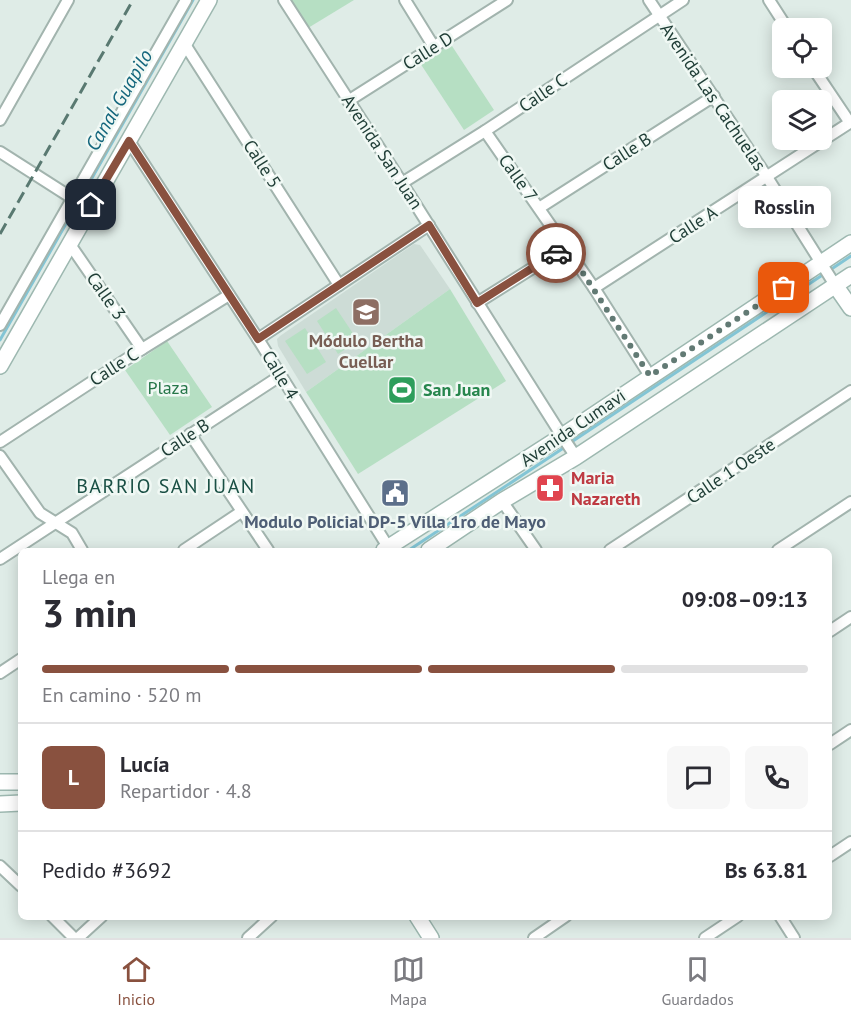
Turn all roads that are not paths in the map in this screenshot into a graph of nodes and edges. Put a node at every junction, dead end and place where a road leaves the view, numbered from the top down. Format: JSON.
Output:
{"nodes":[{"id":1,"x":68,"y":0,"type":"edge"},
{"id":2,"x":186,"y":0,"type":"edge"},
{"id":3,"x":209,"y":0,"type":"edge"},
{"id":4,"x":284,"y":0,"type":"edge"},
{"id":5,"x":405,"y":0,"type":"edge"},
{"id":6,"x":507,"y":0,"type":"edge"},
{"id":7,"x":649,"y":0,"type":"edge"},
{"id":8,"x":683,"y":0,"type":"edge"},
{"id":9,"x":769,"y":0,"type":"edge"},
{"id":10,"x":659,"y":16,"type":"junction"},
{"id":11,"x":781,"y":18,"type":"edge"},
{"id":12,"x":184,"y":43,"type":"junction"},
{"id":13,"x":435,"y":47,"type":"junction"},
{"id":14,"x":159,"y":68,"type":"junction"},
{"id":15,"x":820,"y":78,"type":"edge"},
{"id":16,"x":714,"y":96,"type":"junction"},
{"id":17,"x":348,"y":101,"type":"junction"},
{"id":18,"x":0,"y":120,"type":"edge"},
{"id":19,"x":850,"y":123,"type":"edge"},
{"id":20,"x":485,"y":131,"type":"junction"},
{"id":21,"x":129,"y":141,"type":"junction"},
{"id":22,"x":0,"y":152,"type":"edge"},
{"id":23,"x":767,"y":177,"type":"junction"},
{"id":24,"x":402,"y":183,"type":"junction"},
{"id":25,"x":72,"y":198,"type":"junction"},
{"id":26,"x":539,"y":208,"type":"junction"},
{"id":27,"x":429,"y":225,"type":"junction"},
{"id":28,"x":69,"y":243,"type":"junction"},
{"id":29,"x":851,"y":243,"type":"edge"},
{"id":30,"x":566,"y":247,"type":"junction"},
{"id":31,"x":822,"y":267,"type":"junction"},
{"id":32,"x":851,"y":275,"type":"edge"},
{"id":33,"x":834,"y":284,"type":"junction"},
{"id":34,"x":339,"y":285,"type":"junction"},
{"id":35,"x":594,"y":288,"type":"junction"},
{"id":36,"x":229,"y":295,"type":"junction"},
{"id":37,"x":477,"y":303,"type":"junction"},
{"id":38,"x":851,"y":308,"type":"edge"},
{"id":39,"x":0,"y":325,"type":"edge"},
{"id":40,"x":258,"y":339,"type":"junction"},
{"id":41,"x":142,"y":349,"type":"junction"},
{"id":42,"x":0,"y":366,"type":"edge"},
{"id":43,"x":280,"y":376,"type":"junction"},
{"id":44,"x":650,"y":376,"type":"junction"},
{"id":45,"x":851,"y":391,"type":"edge"},
{"id":46,"x":190,"y":434,"type":"junction"},
{"id":47,"x":563,"y":439,"type":"junction"},
{"id":48,"x":0,"y":442,"type":"edge"},
{"id":49,"x":575,"y":454,"type":"junction"},
{"id":50,"x":0,"y":456,"type":"edge"},
{"id":51,"x":502,"y":501,"type":"junction"},
{"id":52,"x":851,"y":502,"type":"edge"},
{"id":53,"x":242,"y":512,"type":"junction"},
{"id":54,"x":56,"y":522,"type":"junction"},
{"id":55,"x":81,"y":548,"type":"edge"},
{"id":56,"x":187,"y":548,"type":"edge"},
{"id":57,"x":267,"y":548,"type":"edge"},
{"id":58,"x":386,"y":548,"type":"edge"},
{"id":59,"x":390,"y":548,"type":"edge"},
{"id":60,"x":432,"y":548,"type":"edge"},
{"id":61,"x":535,"y":548,"type":"edge"},
{"id":62,"x":613,"y":548,"type":"edge"},
{"id":63,"x":781,"y":548,"type":"edge"},
{"id":64,"x":0,"y":559,"type":"edge"},
{"id":65,"x":851,"y":617,"type":"edge"},
{"id":66,"x":832,"y":630,"type":"edge"},
{"id":67,"x":18,"y":661,"type":"edge"},
{"id":68,"x":0,"y":673,"type":"edge"},
{"id":69,"x":851,"y":730,"type":"edge"},
{"id":70,"x":832,"y":743,"type":"edge"},
{"id":71,"x":0,"y":782,"type":"edge"},
{"id":72,"x":18,"y":782,"type":"edge"},
{"id":73,"x":18,"y":803,"type":"edge"},
{"id":74,"x":0,"y":804,"type":"edge"},
{"id":75,"x":851,"y":842,"type":"edge"},
{"id":76,"x":832,"y":855,"type":"edge"},
{"id":77,"x":0,"y":866,"type":"edge"},
{"id":78,"x":18,"y":883,"type":"edge"},
{"id":79,"x":56,"y":920,"type":"edge"},
{"id":80,"x":97,"y":920,"type":"edge"},
{"id":81,"x":268,"y":920,"type":"edge"},
{"id":82,"x":419,"y":920,"type":"edge"},
{"id":83,"x":560,"y":920,"type":"edge"},
{"id":84,"x":732,"y":920,"type":"edge"},
{"id":85,"x":783,"y":920,"type":"edge"},
{"id":86,"x":428,"y":937,"type":"edge"},
{"id":87,"x":76,"y":938,"type":"edge"},
{"id":88,"x":248,"y":938,"type":"edge"},
{"id":89,"x":534,"y":938,"type":"edge"},
{"id":90,"x":705,"y":938,"type":"edge"},
{"id":91,"x":794,"y":938,"type":"edge"}],
"edges":[{"from":1,"to":18,"type":"street"},
{"from":2,"to":14,"type":"street"},
{"from":3,"to":12,"type":"main road"},
{"from":4,"to":17,"type":"street","name":"Avenida San Juan"},
{"from":5,"to":13,"type":"street"},
{"from":6,"to":13,"type":"street","name":"Calle D"},
{"from":7,"to":10,"type":"street","name":"Avenida Las Cachuelas"},
{"from":8,"to":10,"type":"street","name":"Calle C"},
{"from":9,"to":11,"type":"street"},
{"from":10,"to":16,"type":"street","name":"Avenida Las Cachuelas"},
{"from":10,"to":20,"type":"street","name":"Calle C"},
{"from":12,"to":14,"type":"main road"},
{"from":12,"to":34,"type":"street","name":"Calle 5"},
{"from":13,"to":17,"type":"street","name":"Calle D"},
{"from":14,"to":21,"type":"main road"},
{"from":14,"to":25,"type":"street"},
{"from":15,"to":19,"type":"street"},
{"from":16,"to":23,"type":"street","name":"Avenida Las Cachuelas"},
{"from":16,"to":26,"type":"street","name":"Calle B"},
{"from":17,"to":24,"type":"street","name":"Avenida San Juan"},
{"from":19,"to":23,"type":"street","name":"Calle A"},
{"from":20,"to":24,"type":"street","name":"Calle C"},
{"from":20,"to":26,"type":"street","name":"Calle 7"},
{"from":21,"to":28,"type":"main road"},
{"from":21,"to":36,"type":"street","name":"Calle 4"},
{"from":22,"to":25,"type":"street"},
{"from":23,"to":31,"type":"street","name":"Avenida Las Cachuelas"},
{"from":23,"to":35,"type":"street","name":"Calle A"},
{"from":24,"to":27,"type":"street","name":"Avenida San Juan"},
{"from":25,"to":39,"type":"street"},
{"from":26,"to":30,"type":"street","name":"Calle 7"},
{"from":27,"to":34,"type":"street"},
{"from":27,"to":37,"type":"street","name":"Avenida San Juan"},
{"from":28,"to":41,"type":"street","name":"Calle 3"},
{"from":28,"to":42,"type":"main road"},
{"from":29,"to":31,"type":"main road","name":"Avenida Cumavi"},
{"from":30,"to":35,"type":"street","name":"Calle 7"},
{"from":30,"to":37,"type":"street"},
{"from":31,"to":33,"type":"street","name":"Avenida Las Cachuelas"},
{"from":31,"to":44,"type":"main road","name":"Avenida Cumavi"},
{"from":32,"to":33,"type":"main road","name":"Avenida Cumavi"},
{"from":33,"to":38,"type":"main road"},
{"from":33,"to":49,"type":"main road","name":"Avenida Cumavi"},
{"from":34,"to":40,"type":"street"},
{"from":35,"to":44,"type":"street","name":"Calle 7"},
{"from":36,"to":40,"type":"street","name":"Calle 4"},
{"from":36,"to":41,"type":"street","name":"Calle C"},
{"from":37,"to":47,"type":"street","name":"Avenida San Juan"},
{"from":40,"to":43,"type":"street","name":"Calle 4"},
{"from":41,"to":48,"type":"street","name":"Calle C"},
{"from":43,"to":46,"type":"street","name":"Calle B"},
{"from":43,"to":58,"type":"street","name":"Calle 4"},
{"from":44,"to":47,"type":"main road","name":"Avenida Cumavi"},
{"from":45,"to":62,"type":"street","name":"Calle 1 Oeste"},
{"from":46,"to":53,"type":"street"},
{"from":46,"to":54,"type":"street","name":"Calle B"},
{"from":47,"to":49,"type":"street","name":"Avenida San Juan"},
{"from":47,"to":59,"type":"main road","name":"Avenida Cumavi"},
{"from":49,"to":51,"type":"main road","name":"Avenida Cumavi"},
{"from":50,"to":54,"type":"street"},
{"from":51,"to":60,"type":"main road","name":"Avenida Cumavi"},
{"from":51,"to":61,"type":"street"},
{"from":52,"to":63,"type":"street"},
{"from":53,"to":56,"type":"street"},
{"from":53,"to":57,"type":"street"},
{"from":54,"to":55,"type":"street"},
{"from":54,"to":64,"type":"street","name":"Calle B"},
{"from":65,"to":66,"type":"street"},
{"from":67,"to":68,"type":"street"},
{"from":69,"to":70,"type":"street"},
{"from":71,"to":72,"type":"main road"},
{"from":73,"to":74,"type":"main road"},
{"from":75,"to":76,"type":"street"},
{"from":77,"to":78,"type":"street"},
{"from":79,"to":87,"type":"street"},
{"from":80,"to":87,"type":"street"},
{"from":81,"to":88,"type":"street"},
{"from":82,"to":86,"type":"main road"},
{"from":83,"to":89,"type":"street"},
{"from":84,"to":90,"type":"street"},
{"from":85,"to":91,"type":"street"}]}
